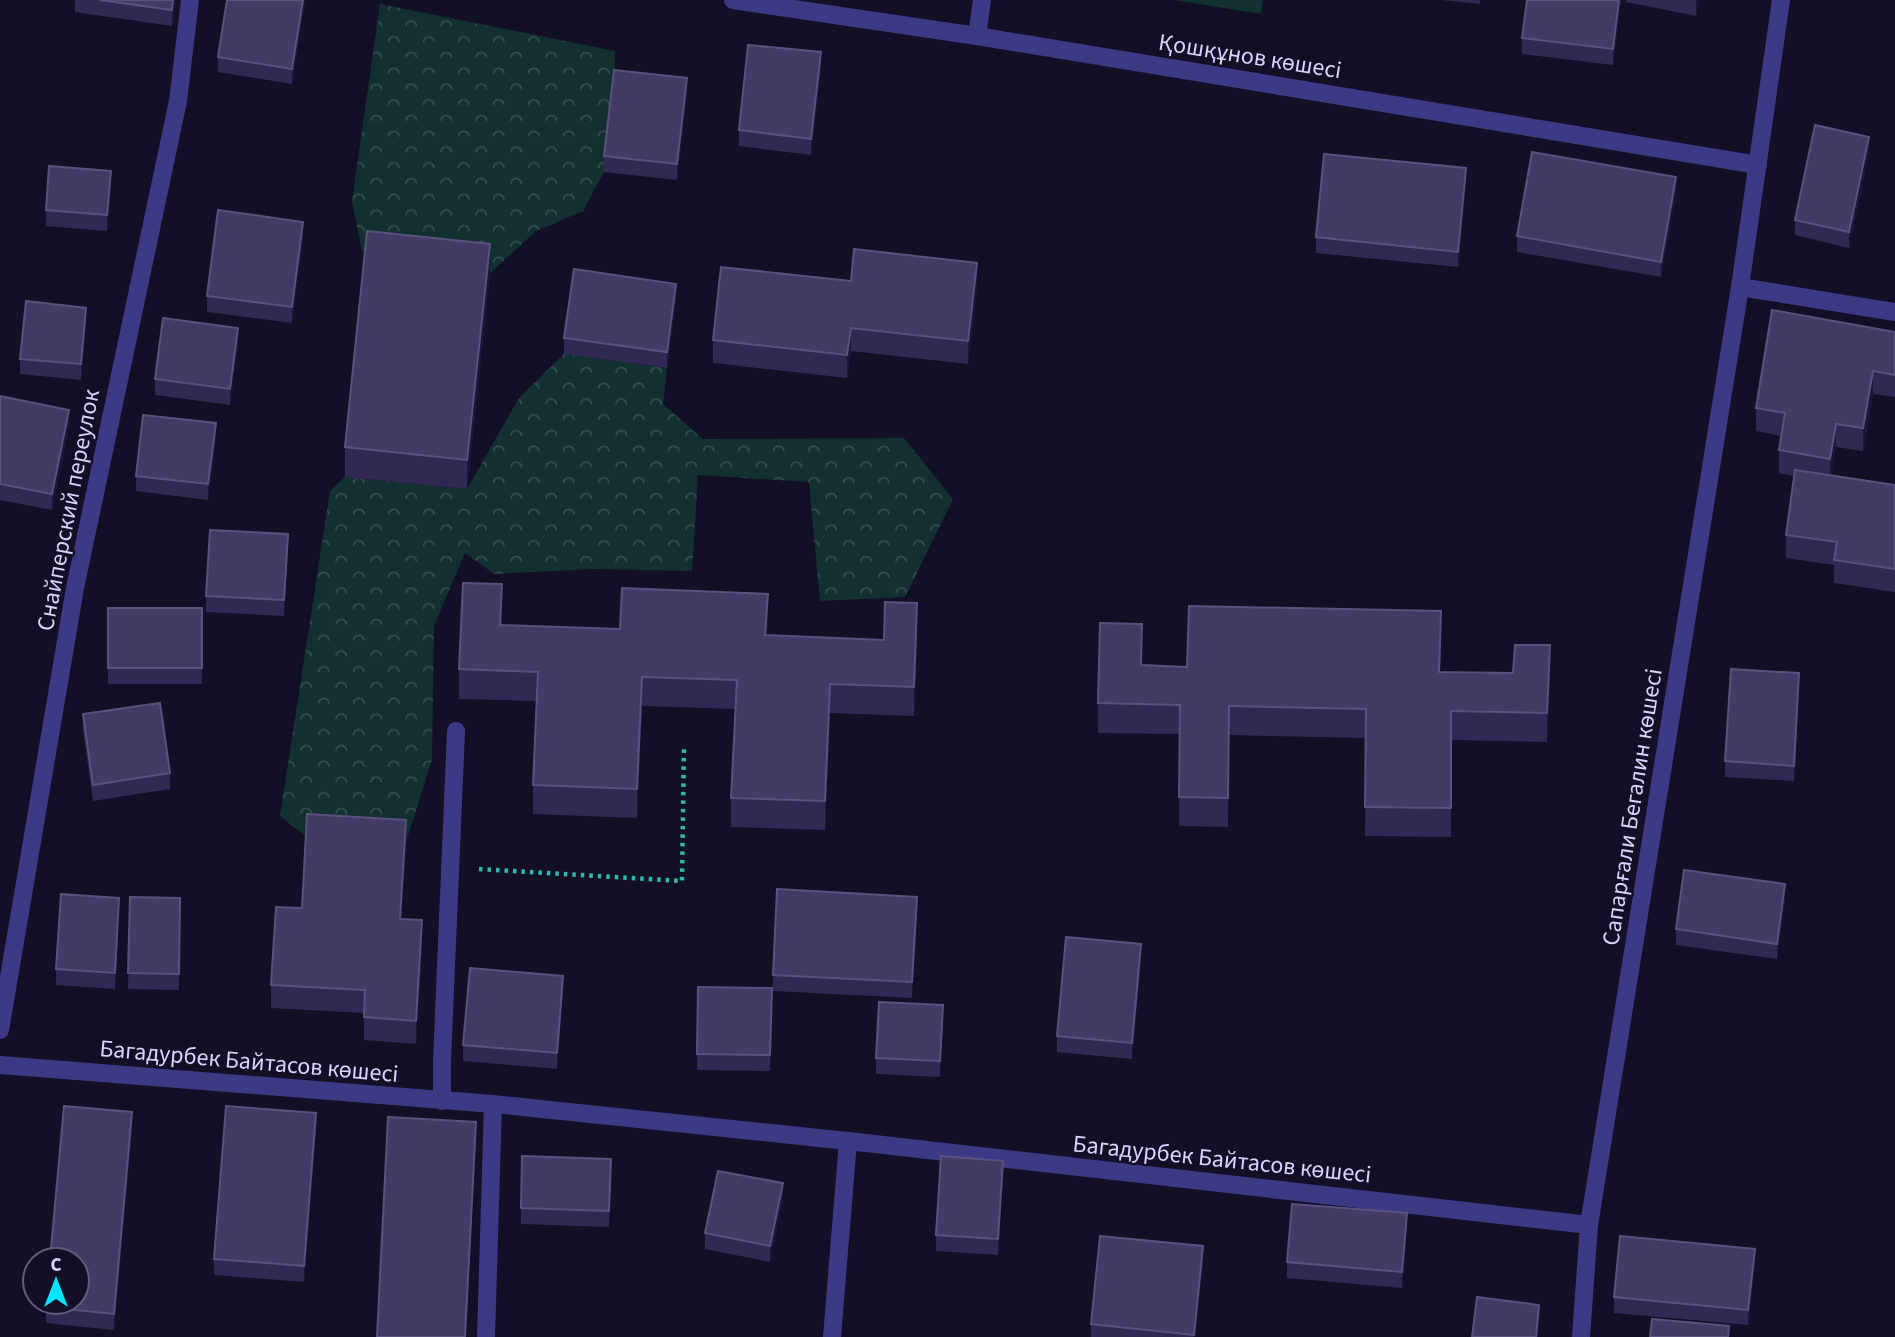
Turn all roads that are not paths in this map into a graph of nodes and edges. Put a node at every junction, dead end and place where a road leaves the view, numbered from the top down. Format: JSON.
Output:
{"nodes":[{"id":1,"x":190,"y":0,"type":"edge"},
{"id":2,"x":733,"y":0,"type":"edge"},
{"id":3,"x":982,"y":0,"type":"edge"},
{"id":4,"x":1781,"y":0,"type":"edge"},
{"id":5,"x":977,"y":36,"type":"junction"},
{"id":6,"x":1758,"y":164,"type":"junction"},
{"id":7,"x":1740,"y":286,"type":"junction"},
{"id":8,"x":1895,"y":312,"type":"edge"},
{"id":9,"x":456,"y":731,"type":"dead end"},
{"id":10,"x":0,"y":1030,"type":"edge"},
{"id":11,"x":0,"y":1065,"type":"edge"},
{"id":12,"x":442,"y":1101,"type":"junction"},
{"id":13,"x":493,"y":1104,"type":"junction"},
{"id":14,"x":849,"y":1141,"type":"junction"},
{"id":15,"x":1589,"y":1225,"type":"junction"},
{"id":16,"x":486,"y":1337,"type":"edge"},
{"id":17,"x":832,"y":1337,"type":"edge"},
{"id":18,"x":1581,"y":1337,"type":"edge"}],
"edges":[{"from":1,"to":10,"type":"street","name":"Снайперский переулок"},
{"from":2,"to":5,"type":"street","name":"Қошқұнов көшесі"},
{"from":3,"to":5,"type":"street"},
{"from":4,"to":6,"type":"street","name":"Сапарғали Бегалин көшесі"},
{"from":5,"to":6,"type":"street","name":"Қошқұнов көшесі"},
{"from":6,"to":7,"type":"street","name":"Сапарғали Бегалин көшесі"},
{"from":7,"to":8,"type":"street"},
{"from":7,"to":15,"type":"street","name":"Сапарғали Бегалин көшесі"},
{"from":9,"to":12,"type":"street"},
{"from":11,"to":12,"type":"street","name":"Багадурбек Байтасов көшесі"},
{"from":12,"to":13,"type":"street","name":"Багадурбек Байтасов көшесі"},
{"from":13,"to":14,"type":"street","name":"Багадурбек Байтасов көшесі"},
{"from":13,"to":16,"type":"street"},
{"from":14,"to":15,"type":"street","name":"Багадурбек Байтасов көшесі"},
{"from":14,"to":17,"type":"street"},
{"from":15,"to":18,"type":"street","name":"Сапарғали Бегалин көшесі"}]}
